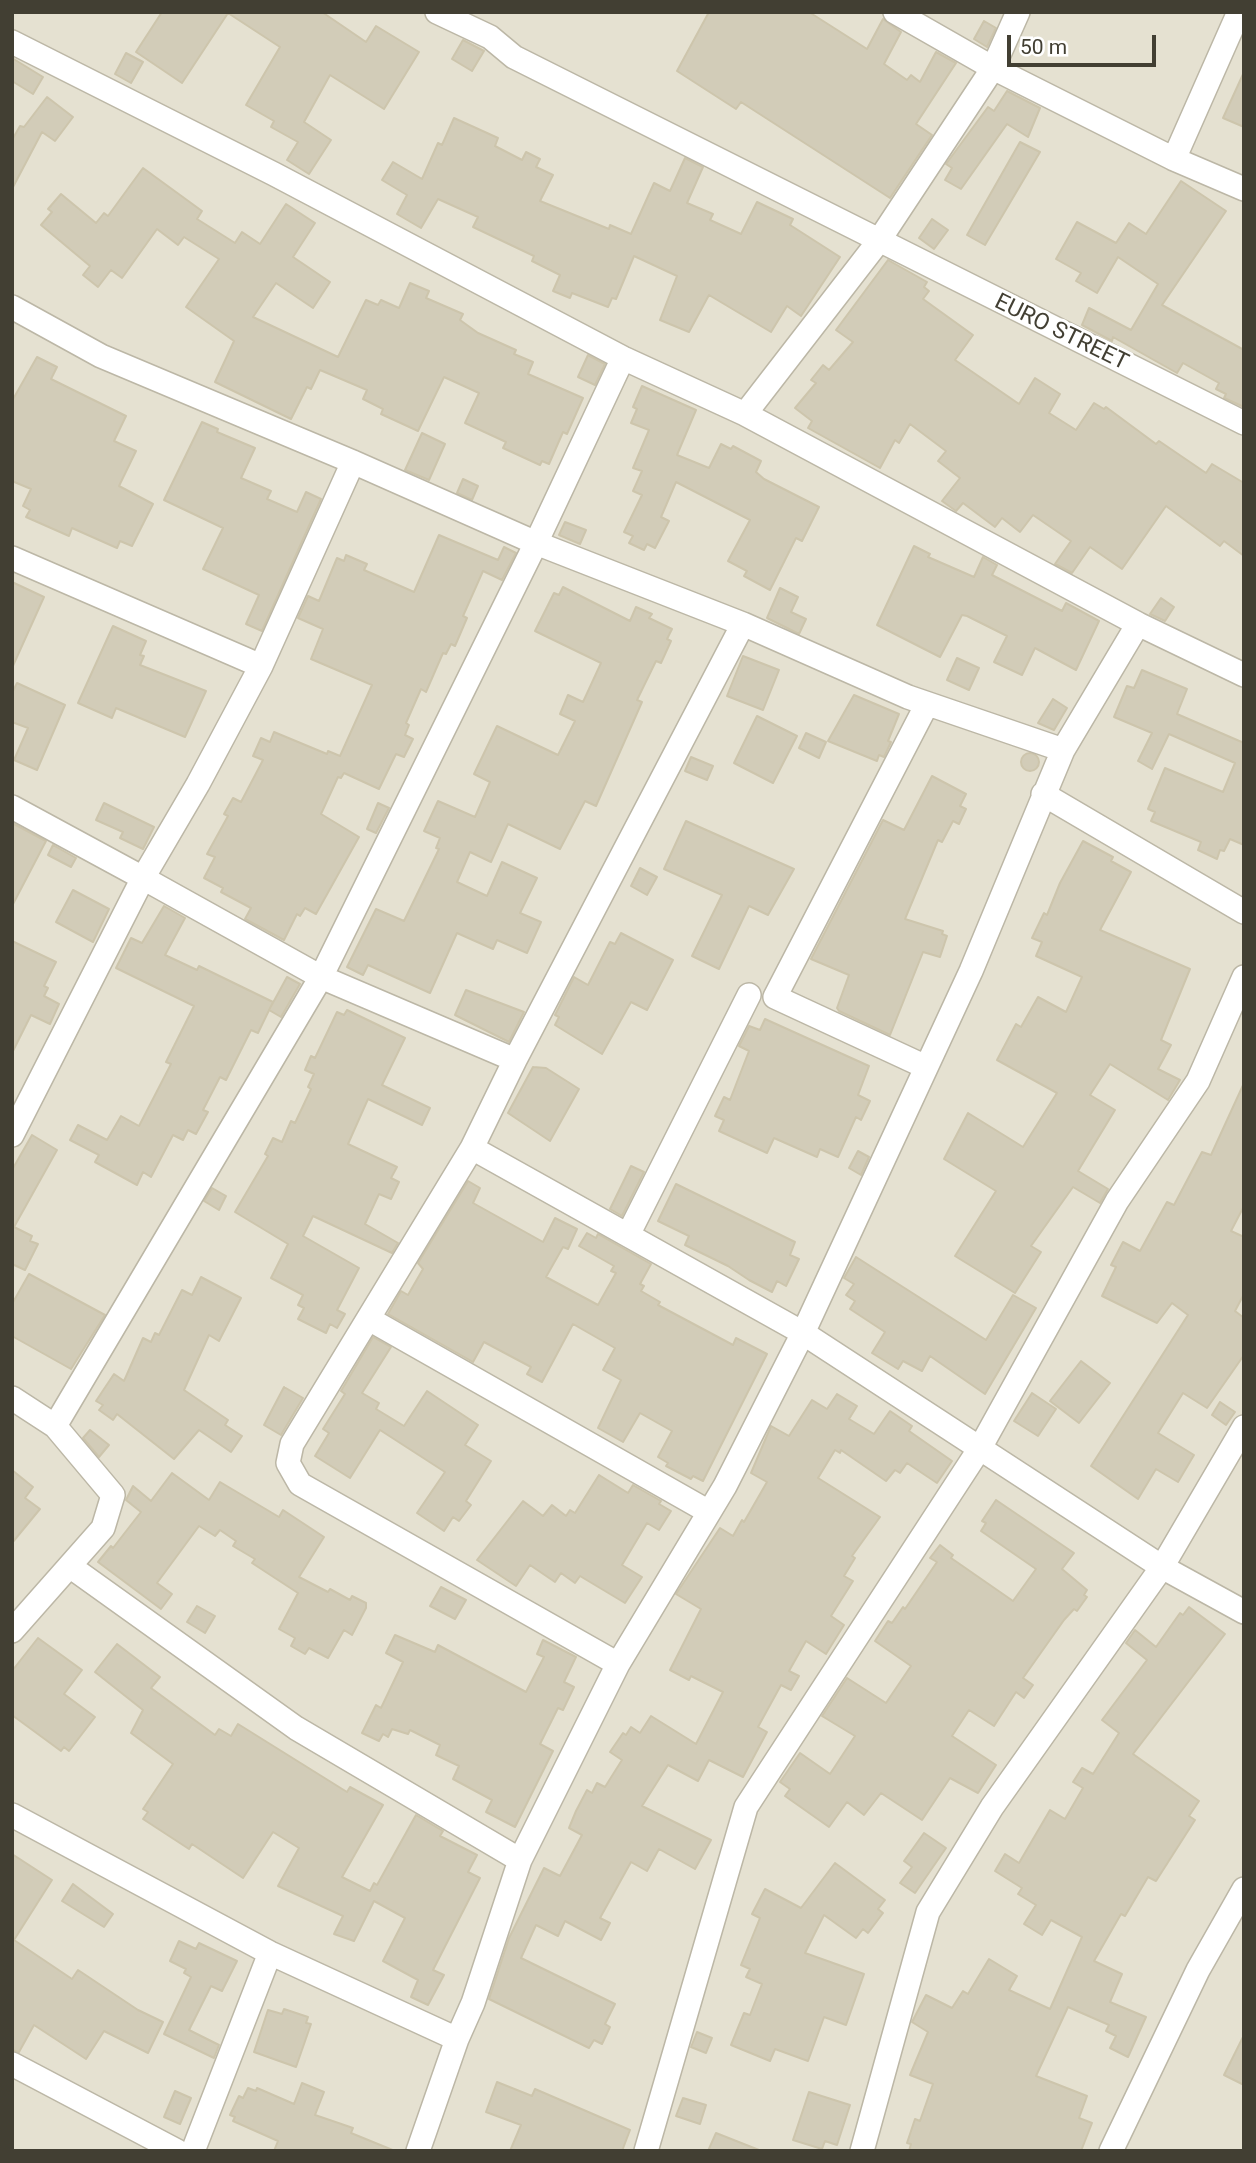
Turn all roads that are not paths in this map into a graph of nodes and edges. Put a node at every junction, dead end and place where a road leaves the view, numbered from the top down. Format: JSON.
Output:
{"nodes":[{"id":1,"x":438,"y":12,"type":"edge"},
{"id":2,"x":895,"y":12,"type":"edge"},
{"id":3,"x":1018,"y":12,"type":"edge"},
{"id":4,"x":1239,"y":12,"type":"edge"},
{"id":5,"x":12,"y":42,"type":"edge"},
{"id":6,"x":993,"y":68,"type":"junction"},
{"id":7,"x":1174,"y":159,"type":"junction"},
{"id":8,"x":1244,"y":189,"type":"edge"},
{"id":9,"x":878,"y":242,"type":"junction"},
{"id":10,"x":12,"y":307,"type":"edge"},
{"id":11,"x":623,"y":358,"type":"junction"},
{"id":12,"x":745,"y":414,"type":"junction"},
{"id":13,"x":1244,"y":424,"type":"edge"},
{"id":14,"x":353,"y":462,"type":"junction"},
{"id":15,"x":536,"y":543,"type":"junction"},
{"id":16,"x":12,"y":558,"type":"edge"},
{"id":17,"x":743,"y":624,"type":"junction"},
{"id":18,"x":1138,"y":625,"type":"junction"},
{"id":19,"x":261,"y":666,"type":"junction"},
{"id":20,"x":1244,"y":675,"type":"edge"},
{"id":21,"x":928,"y":704,"type":"junction"},
{"id":22,"x":1063,"y":750,"type":"junction"},
{"id":23,"x":1043,"y":794,"type":"junction"},
{"id":24,"x":12,"y":807,"type":"edge"},
{"id":25,"x":143,"y":878,"type":"junction"},
{"id":26,"x":1244,"y":912,"type":"edge"},
{"id":27,"x":320,"y":977,"type":"junction"},
{"id":28,"x":1244,"y":977,"type":"edge"},
{"id":29,"x":749,"y":995,"type":"dead end"},
{"id":30,"x":515,"y":1060,"type":"junction"},
{"id":31,"x":926,"y":1068,"type":"junction"},
{"id":32,"x":12,"y":1135,"type":"edge"},
{"id":33,"x":472,"y":1147,"type":"junction"},
{"id":34,"x":628,"y":1235,"type":"junction"},
{"id":35,"x":369,"y":1319,"type":"junction"},
{"id":36,"x":803,"y":1333,"type":"junction"},
{"id":37,"x":12,"y":1398,"type":"edge"},
{"id":38,"x":55,"y":1426,"type":"junction"},
{"id":39,"x":1244,"y":1427,"type":"edge"},
{"id":40,"x":980,"y":1448,"type":"junction"},
{"id":41,"x":709,"y":1512,"type":"junction"},
{"id":42,"x":71,"y":1567,"type":"junction"},
{"id":43,"x":1161,"y":1567,"type":"junction"},
{"id":44,"x":1244,"y":1612,"type":"edge"},
{"id":45,"x":12,"y":1630,"type":"edge"},
{"id":46,"x":618,"y":1664,"type":"junction"},
{"id":47,"x":12,"y":1815,"type":"edge"},
{"id":48,"x":520,"y":1860,"type":"junction"},
{"id":49,"x":1244,"y":1889,"type":"edge"},
{"id":50,"x":270,"y":1953,"type":"junction"},
{"id":51,"x":457,"y":2039,"type":"junction"},
{"id":52,"x":12,"y":2064,"type":"edge"},
{"id":53,"x":177,"y":2151,"type":"edge"},
{"id":54,"x":193,"y":2151,"type":"edge"},
{"id":55,"x":418,"y":2151,"type":"edge"},
{"id":56,"x":646,"y":2151,"type":"edge"},
{"id":57,"x":862,"y":2151,"type":"edge"},
{"id":58,"x":1111,"y":2151,"type":"edge"}],
"edges":[{"from":1,"to":9,"type":"street","name":"EURO STREET"},
{"from":2,"to":6,"type":"street"},
{"from":3,"to":6,"type":"street"},
{"from":4,"to":7,"type":"street"},
{"from":5,"to":11,"type":"street"},
{"from":6,"to":7,"type":"street"},
{"from":6,"to":9,"type":"street"},
{"from":7,"to":8,"type":"street"},
{"from":9,"to":12,"type":"street"},
{"from":9,"to":13,"type":"street","name":"EURO STREET"},
{"from":10,"to":14,"type":"street"},
{"from":11,"to":12,"type":"street"},
{"from":11,"to":15,"type":"street"},
{"from":12,"to":18,"type":"street"},
{"from":14,"to":15,"type":"street"},
{"from":14,"to":19,"type":"street"},
{"from":15,"to":17,"type":"street"},
{"from":15,"to":27,"type":"street"},
{"from":16,"to":19,"type":"street"},
{"from":17,"to":21,"type":"street"},
{"from":17,"to":30,"type":"street"},
{"from":18,"to":20,"type":"street"},
{"from":18,"to":22,"type":"street"},
{"from":19,"to":25,"type":"street"},
{"from":21,"to":22,"type":"street"},
{"from":21,"to":31,"type":"street"},
{"from":22,"to":23,"type":"street"},
{"from":23,"to":26,"type":"street"},
{"from":23,"to":31,"type":"street"},
{"from":24,"to":25,"type":"street"},
{"from":25,"to":27,"type":"street"},
{"from":25,"to":32,"type":"street"},
{"from":27,"to":30,"type":"street"},
{"from":27,"to":38,"type":"street"},
{"from":28,"to":40,"type":"street"},
{"from":29,"to":34,"type":"street"},
{"from":30,"to":33,"type":"street"},
{"from":31,"to":36,"type":"street"},
{"from":33,"to":34,"type":"street"},
{"from":33,"to":35,"type":"street"},
{"from":34,"to":36,"type":"street"},
{"from":35,"to":41,"type":"street"},
{"from":35,"to":46,"type":"street"},
{"from":36,"to":40,"type":"street"},
{"from":36,"to":41,"type":"street"},
{"from":37,"to":38,"type":"street"},
{"from":38,"to":42,"type":"street"},
{"from":39,"to":43,"type":"street"},
{"from":40,"to":43,"type":"street"},
{"from":40,"to":56,"type":"street"},
{"from":41,"to":46,"type":"street"},
{"from":42,"to":45,"type":"street"},
{"from":42,"to":48,"type":"street"},
{"from":43,"to":44,"type":"street"},
{"from":43,"to":57,"type":"street"},
{"from":46,"to":48,"type":"street"},
{"from":47,"to":50,"type":"street"},
{"from":48,"to":51,"type":"street"},
{"from":49,"to":58,"type":"street"},
{"from":50,"to":51,"type":"street"},
{"from":50,"to":54,"type":"street"},
{"from":51,"to":55,"type":"street"},
{"from":52,"to":53,"type":"street"}]}
